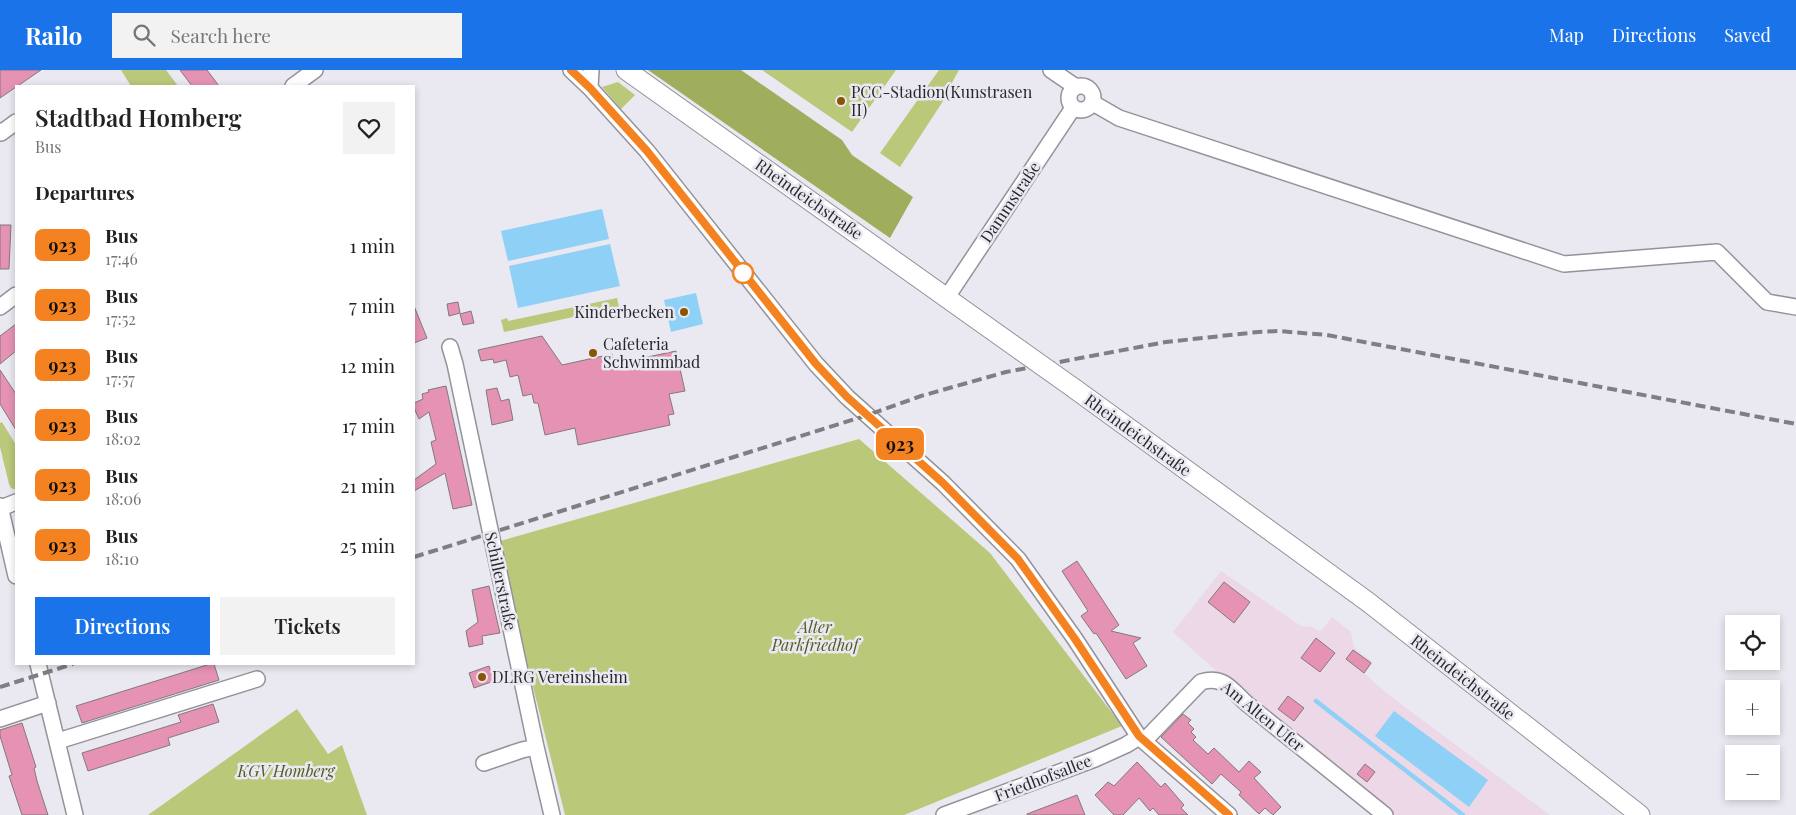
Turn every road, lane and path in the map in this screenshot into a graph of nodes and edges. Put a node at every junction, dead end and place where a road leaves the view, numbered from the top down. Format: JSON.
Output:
{"nodes":[{"id":1,"x":315,"y":70,"type":"edge"},
{"id":2,"x":571,"y":70,"type":"edge"},
{"id":3,"x":591,"y":70,"type":"edge"},
{"id":4,"x":626,"y":70,"type":"edge"},
{"id":5,"x":1051,"y":70,"type":"edge"},
{"id":6,"x":1083,"y":84,"type":"junction"},
{"id":7,"x":294,"y":85,"type":"edge"},
{"id":8,"x":590,"y":88,"type":"junction"},
{"id":9,"x":1093,"y":103,"type":"junction"},
{"id":10,"x":1073,"y":108,"type":"junction"},
{"id":11,"x":15,"y":123,"type":"edge"},
{"id":12,"x":0,"y":131,"type":"edge"},
{"id":13,"x":15,"y":296,"type":"edge"},
{"id":14,"x":947,"y":297,"type":"junction"},
{"id":15,"x":0,"y":307,"type":"edge"},
{"id":16,"x":1796,"y":307,"type":"edge"},
{"id":17,"x":450,"y":348,"type":"dead end"},
{"id":18,"x":15,"y":502,"type":"edge"},
{"id":19,"x":0,"y":507,"type":"edge"},
{"id":20,"x":10,"y":568,"type":"edge"},
{"id":21,"x":38,"y":665,"type":"edge"},
{"id":22,"x":257,"y":679,"type":"dead end"},
{"id":23,"x":48,"y":703,"type":"junction"},
{"id":24,"x":0,"y":719,"type":"edge"},
{"id":25,"x":1141,"y":739,"type":"junction"},
{"id":26,"x":58,"y":741,"type":"junction"},
{"id":27,"x":536,"y":747,"type":"junction"},
{"id":28,"x":484,"y":763,"type":"dead end"},
{"id":29,"x":963,"y":812,"type":"edge"},
{"id":30,"x":75,"y":815,"type":"edge"},
{"id":31,"x":552,"y":815,"type":"edge"},
{"id":32,"x":944,"y":815,"type":"edge"},
{"id":33,"x":1229,"y":815,"type":"edge"},
{"id":34,"x":1385,"y":815,"type":"edge"},
{"id":35,"x":1640,"y":815,"type":"edge"}],
"edges":[{"from":1,"to":7,"type":"street"},
{"from":2,"to":8,"type":"street"},
{"from":3,"to":8,"type":"street"},
{"from":4,"to":14,"type":"main road","name":"Rheindeichstraße"},
{"from":5,"to":6,"type":"street"},
{"from":6,"to":9,"type":"street"},
{"from":6,"to":10,"type":"street","name":"Dammstraße"},
{"from":8,"to":25,"type":"street"},
{"from":9,"to":10,"type":"street"},
{"from":9,"to":16,"type":"street"},
{"from":10,"to":14,"type":"street","name":"Dammstraße"},
{"from":11,"to":12,"type":"street"},
{"from":13,"to":15,"type":"street"},
{"from":14,"to":35,"type":"main road","name":"Rheindeichstraße","bridge":true},
{"from":17,"to":27,"type":"street","name":"Schillerstraße"},
{"from":18,"to":19,"type":"street"},
{"from":19,"to":20,"type":"street"},
{"from":21,"to":23,"type":"street"},
{"from":22,"to":26,"type":"street"},
{"from":23,"to":24,"type":"street"},
{"from":23,"to":26,"type":"street"},
{"from":25,"to":29,"type":"street","name":"Friedhofsallee"},
{"from":25,"to":33,"type":"street"},
{"from":25,"to":34,"type":"street","name":"Am Alten Ufer"},
{"from":26,"to":30,"type":"street"},
{"from":27,"to":28,"type":"street"},
{"from":27,"to":31,"type":"street","name":"Schillerstraße"},
{"from":29,"to":32,"type":"street","name":"Friedhofsallee"}]}
